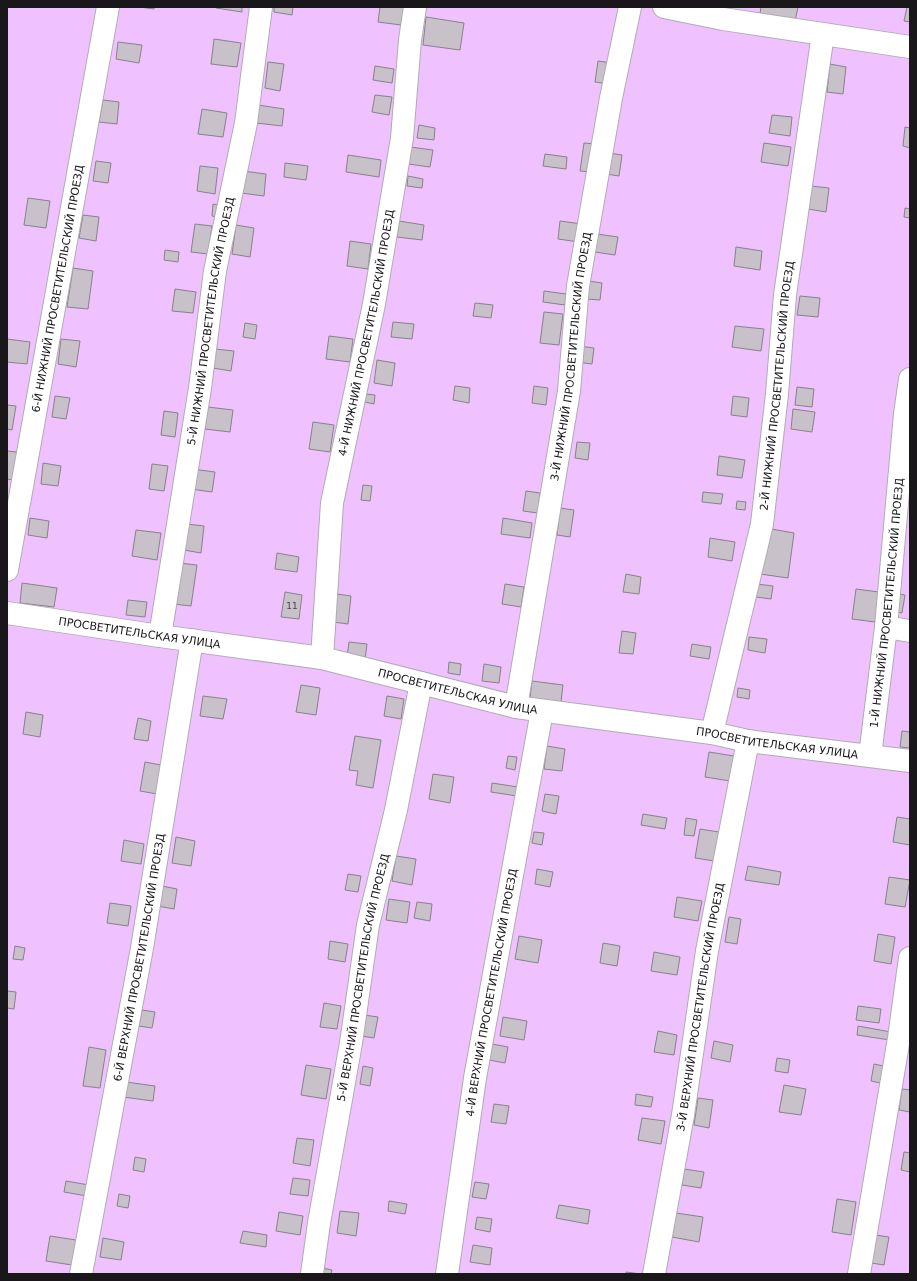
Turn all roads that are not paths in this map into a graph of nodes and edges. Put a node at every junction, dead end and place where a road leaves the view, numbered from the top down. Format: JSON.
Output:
{"nodes":[{"id":1,"x":108,"y":7,"type":"edge"},
{"id":2,"x":261,"y":7,"type":"edge"},
{"id":3,"x":415,"y":7,"type":"edge"},
{"id":4,"x":630,"y":7,"type":"edge"},
{"id":5,"x":664,"y":7,"type":"edge"},
{"id":6,"x":724,"y":13,"type":"edge"},
{"id":7,"x":823,"y":34,"type":"junction"},
{"id":8,"x":910,"y":47,"type":"edge"},
{"id":9,"x":910,"y":379,"type":"edge"},
{"id":10,"x":908,"y":414,"type":"edge"},
{"id":11,"x":7,"y":570,"type":"edge"},
{"id":12,"x":7,"y":613,"type":"edge"},
{"id":13,"x":886,"y":627,"type":"junction"},
{"id":14,"x":910,"y":631,"type":"edge"},
{"id":15,"x":160,"y":636,"type":"junction"},
{"id":16,"x":192,"y":640,"type":"junction"},
{"id":17,"x":322,"y":658,"type":"junction"},
{"id":18,"x":421,"y":683,"type":"junction"},
{"id":19,"x":516,"y":707,"type":"junction"},
{"id":20,"x":542,"y":711,"type":"junction"},
{"id":21,"x":712,"y":733,"type":"junction"},
{"id":22,"x":748,"y":741,"type":"junction"},
{"id":23,"x":870,"y":756,"type":"junction"},
{"id":24,"x":910,"y":761,"type":"edge"},
{"id":25,"x":910,"y":958,"type":"edge"},
{"id":26,"x":81,"y":1274,"type":"edge"},
{"id":27,"x":312,"y":1274,"type":"edge"},
{"id":28,"x":447,"y":1274,"type":"edge"},
{"id":29,"x":654,"y":1274,"type":"edge"},
{"id":30,"x":859,"y":1274,"type":"edge"}],
"edges":[{"from":1,"to":11,"type":"lane","name":"6-Й НИЖНИЙ ПРОСВЕТИТЕЛЬСКИЙ ПРОЕЗД"},
{"from":2,"to":15,"type":"lane","name":"5-Й НИЖНИЙ ПРОСВЕТИТЕЛЬСКИЙ ПРОЕЗД"},
{"from":3,"to":17,"type":"lane","name":"4-Й НИЖНИЙ ПРОСВЕТИТЕЛЬСКИЙ ПРОЕЗД"},
{"from":4,"to":19,"type":"lane","name":"3-Й НИЖНИЙ ПРОСВЕТИТЕЛЬСКИЙ ПРОЕЗД"},
{"from":5,"to":6,"type":"lane"},
{"from":6,"to":7,"type":"lane"},
{"from":7,"to":8,"type":"lane"},
{"from":7,"to":21,"type":"lane","name":"2-Й НИЖНИЙ ПРОСВЕТИТЕЛЬСКИЙ ПРОЕЗД"},
{"from":9,"to":10,"type":"lane","name":"1-Й НИЖНИЙ ПРОСВЕТИТЕЛЬСКИЙ ПРОЕЗД"},
{"from":10,"to":13,"type":"lane","name":"1-Й НИЖНИЙ ПРОСВЕТИТЕЛЬСКИЙ ПРОЕЗД"},
{"from":12,"to":15,"type":"lane","name":"ПРОСВЕТИТЕЛЬСКАЯ УЛИЦА"},
{"from":13,"to":14,"type":"lane"},
{"from":13,"to":23,"type":"lane","name":"1-Й НИЖНИЙ ПРОСВЕТИТЕЛЬСКИЙ ПРОЕЗД"},
{"from":15,"to":16,"type":"lane","name":"ПРОСВЕТИТЕЛЬСКАЯ УЛИЦА"},
{"from":16,"to":17,"type":"lane","name":"ПРОСВЕТИТЕЛЬСКАЯ УЛИЦА"},
{"from":16,"to":26,"type":"lane","name":"6-Й ВЕРХНИЙ ПРОСВЕТИТЕЛЬСКИЙ ПРОЕЗД"},
{"from":17,"to":18,"type":"lane","name":"ПРОСВЕТИТЕЛЬСКАЯ УЛИЦА"},
{"from":18,"to":19,"type":"lane","name":"ПРОСВЕТИТЕЛЬСКАЯ УЛИЦА"},
{"from":18,"to":27,"type":"lane","name":"5-Й ВЕРХНИЙ ПРОСВЕТИТЕЛЬСКИЙ ПРОЕЗД"},
{"from":19,"to":20,"type":"lane","name":"ПРОСВЕТИТЕЛЬСКАЯ УЛИЦА"},
{"from":20,"to":21,"type":"lane","name":"ПРОСВЕТИТЕЛЬСКАЯ УЛИЦА"},
{"from":20,"to":28,"type":"lane","name":"4-Й ВЕРХНИЙ ПРОСВЕТИТЕЛЬСКИЙ ПРОЕЗД"},
{"from":21,"to":22,"type":"lane","name":"ПРОСВЕТИТЕЛЬСКАЯ УЛИЦА"},
{"from":22,"to":23,"type":"lane","name":"ПРОСВЕТИТЕЛЬСКАЯ УЛИЦА"},
{"from":22,"to":29,"type":"lane","name":"3-Й ВЕРХНИЙ ПРОСВЕТИТЕЛЬСКИЙ ПРОЕЗД"},
{"from":23,"to":24,"type":"lane","name":"ПРОСВЕТИТЕЛЬСКАЯ УЛИЦА"},
{"from":25,"to":30,"type":"lane"}]}
